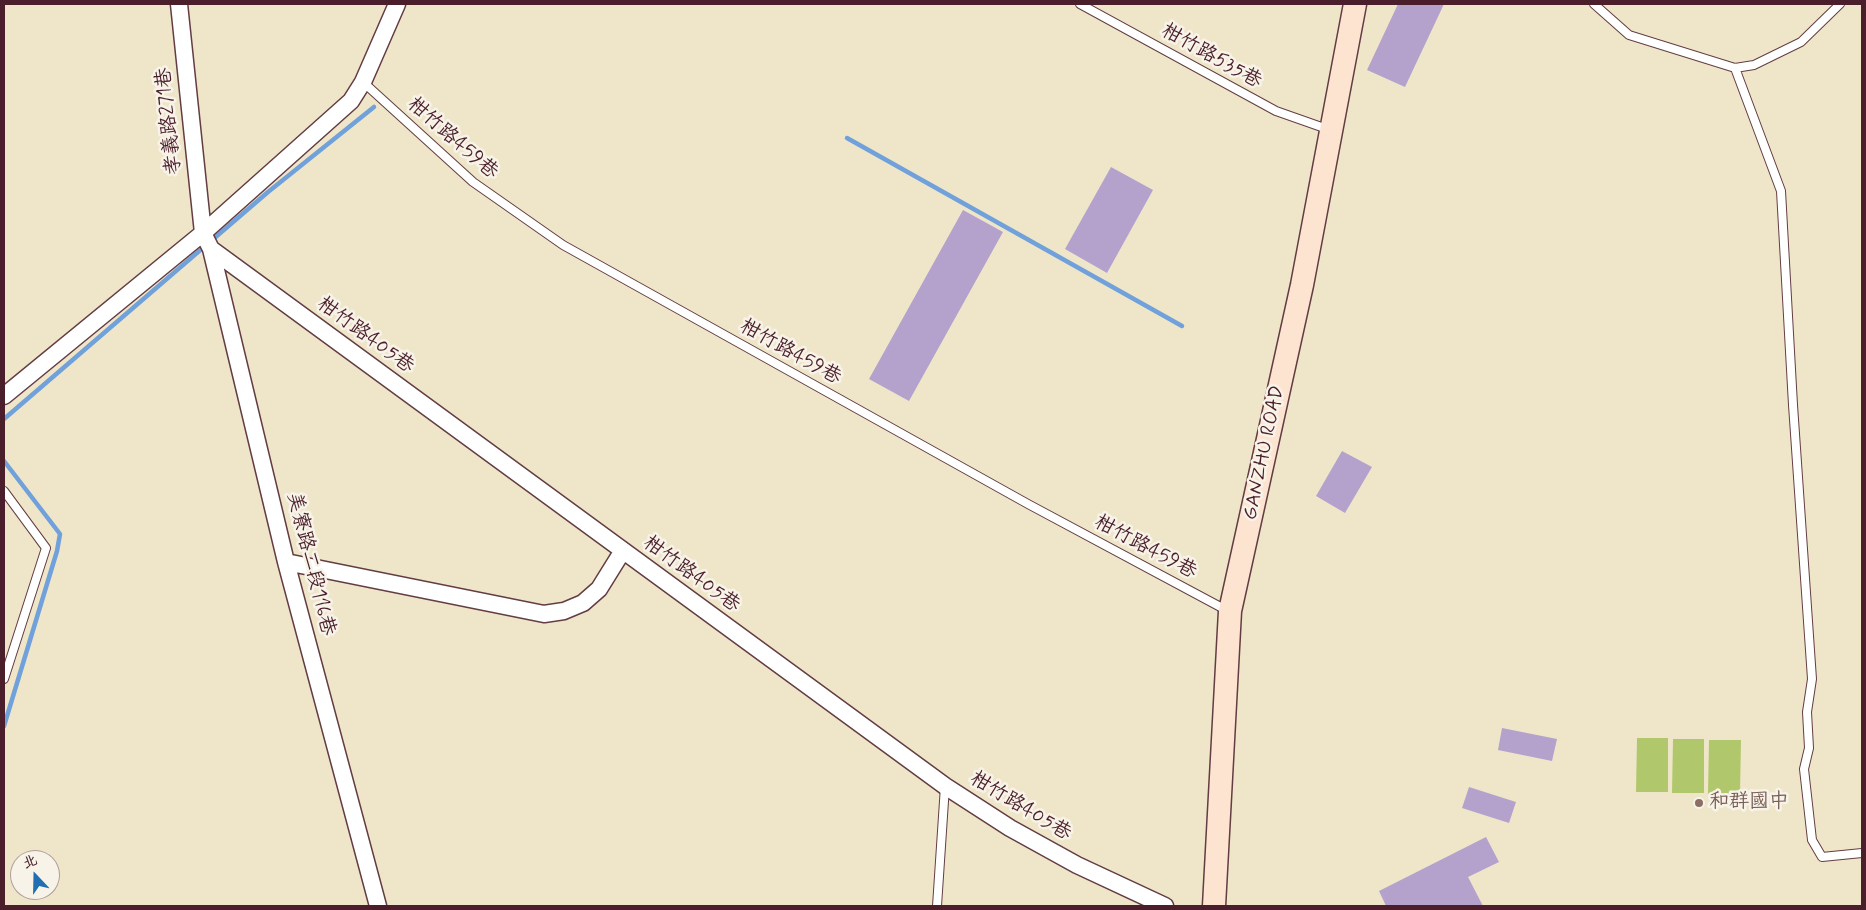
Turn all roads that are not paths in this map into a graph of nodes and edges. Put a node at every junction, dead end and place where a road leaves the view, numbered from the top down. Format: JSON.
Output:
{"nodes":[{"id":1,"x":178,"y":4,"type":"edge"},
{"id":2,"x":398,"y":4,"type":"edge"},
{"id":3,"x":1080,"y":4,"type":"edge"},
{"id":4,"x":1355,"y":4,"type":"edge"},
{"id":5,"x":1594,"y":4,"type":"edge"},
{"id":6,"x":1840,"y":4,"type":"edge"},
{"id":7,"x":1735,"y":68,"type":"junction"},
{"id":8,"x":363,"y":82,"type":"junction"},
{"id":9,"x":1330,"y":131,"type":"junction"},
{"id":10,"x":203,"y":233,"type":"junction"},
{"id":11,"x":211,"y":249,"type":"junction"},
{"id":12,"x":4,"y":396,"type":"edge"},
{"id":13,"x":4,"y":491,"type":"edge"},
{"id":14,"x":622,"y":552,"type":"junction"},
{"id":15,"x":286,"y":562,"type":"junction"},
{"id":16,"x":1230,"y":611,"type":"junction"},
{"id":17,"x":4,"y":679,"type":"edge"},
{"id":18,"x":944,"y":786,"type":"junction"},
{"id":19,"x":1862,"y":852,"type":"edge"},
{"id":20,"x":378,"y":906,"type":"edge"},
{"id":21,"x":937,"y":906,"type":"edge"},
{"id":22,"x":1165,"y":906,"type":"edge"},
{"id":23,"x":1214,"y":906,"type":"edge"}],
"edges":[{"from":1,"to":10,"type":"street","name":"孝義路271巷"},
{"from":2,"to":8,"type":"street"},
{"from":3,"to":9,"type":"lane","name":"柑竹路535巷"},
{"from":4,"to":9,"type":"street","name":"GANZHU ROAD"},
{"from":5,"to":7,"type":"lane"},
{"from":6,"to":7,"type":"lane"},
{"from":7,"to":19,"type":"lane"},
{"from":8,"to":10,"type":"street"},
{"from":8,"to":16,"type":"lane","name":"柑竹路459巷"},
{"from":9,"to":16,"type":"street","name":"GANZHU ROAD"},
{"from":10,"to":11,"type":"street","name":"美寮路二段116巷"},
{"from":10,"to":12,"type":"street"},
{"from":11,"to":14,"type":"street","name":"柑竹路405巷"},
{"from":11,"to":15,"type":"street","name":"美寮路二段116巷"},
{"from":13,"to":17,"type":"lane"},
{"from":14,"to":15,"type":"street"},
{"from":14,"to":18,"type":"street","name":"柑竹路405巷"},
{"from":15,"to":20,"type":"street","name":"美寮路二段116巷"},
{"from":16,"to":23,"type":"street","name":"GANZHU ROAD"},
{"from":18,"to":21,"type":"lane"},
{"from":18,"to":22,"type":"street","name":"柑竹路405巷"}]}
